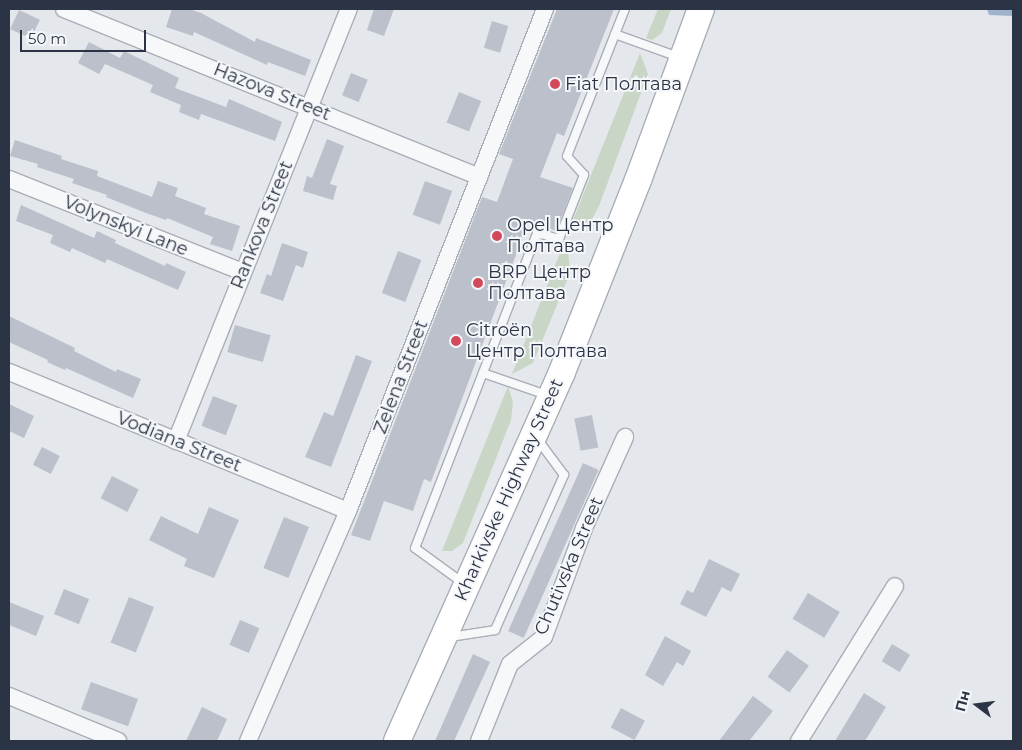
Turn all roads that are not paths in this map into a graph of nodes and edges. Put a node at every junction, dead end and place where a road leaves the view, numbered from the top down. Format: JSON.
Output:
{"nodes":[{"id":1,"x":64,"y":9,"type":"edge"},
{"id":2,"x":349,"y":9,"type":"edge"},
{"id":3,"x":545,"y":9,"type":"edge"},
{"id":4,"x":625,"y":9,"type":"edge"},
{"id":5,"x":701,"y":9,"type":"edge"},
{"id":6,"x":711,"y":9,"type":"edge"},
{"id":7,"x":615,"y":34,"type":"junction"},
{"id":8,"x":682,"y":58,"type":"junction"},
{"id":9,"x":310,"y":107,"type":"junction"},
{"id":10,"x":479,"y":177,"type":"junction"},
{"id":11,"x":9,"y":179,"type":"edge"},
{"id":12,"x":638,"y":180,"type":"junction"},
{"id":13,"x":243,"y":272,"type":"junction"},
{"id":14,"x":9,"y":372,"type":"edge"},
{"id":15,"x":483,"y":373,"type":"junction"},
{"id":16,"x":551,"y":396,"type":"junction"},
{"id":17,"x":534,"y":435,"type":"junction"},
{"id":18,"x":625,"y":437,"type":"dead end"},
{"id":19,"x":176,"y":441,"type":"junction"},
{"id":20,"x":348,"y":511,"type":"junction"},
{"id":21,"x":466,"y":585,"type":"junction"},
{"id":22,"x":895,"y":586,"type":"dead end"},
{"id":23,"x":443,"y":638,"type":"junction"},
{"id":24,"x":9,"y":696,"type":"edge"},
{"id":25,"x":118,"y":741,"type":"edge"},
{"id":26,"x":248,"y":741,"type":"edge"},
{"id":27,"x":397,"y":741,"type":"edge"},
{"id":28,"x":479,"y":741,"type":"edge"},
{"id":29,"x":799,"y":741,"type":"edge"}],
"edges":[{"from":1,"to":9,"type":"street","name":"Hazova Street"},
{"from":2,"to":9,"type":"street","name":"Rankova Street"},
{"from":3,"to":10,"type":"street","name":"Zelena Street"},
{"from":4,"to":7,"type":"lane"},
{"from":5,"to":8,"type":"highway","name":"Kharkivske Highway Street"},
{"from":6,"to":12,"type":"highway","name":"Kharkivske Highway Street"},
{"from":7,"to":8,"type":"lane"},
{"from":7,"to":15,"type":"lane"},
{"from":8,"to":12,"type":"highway","name":"Kharkivske Highway Street"},
{"from":9,"to":10,"type":"street","name":"Hazova Street"},
{"from":9,"to":13,"type":"street","name":"Rankova Street"},
{"from":10,"to":20,"type":"street","name":"Zelena Street"},
{"from":11,"to":13,"type":"street","name":"Volynskyi Lane"},
{"from":12,"to":16,"type":"highway","name":"Kharkivske Highway Street"},
{"from":13,"to":19,"type":"street","name":"Rankova Street"},
{"from":14,"to":19,"type":"street","name":"Vodiana Street"},
{"from":15,"to":16,"type":"lane"},
{"from":15,"to":21,"type":"lane"},
{"from":16,"to":17,"type":"highway","name":"Kharkivske Highway Street"},
{"from":17,"to":21,"type":"highway","name":"Kharkivske Highway Street"},
{"from":17,"to":23,"type":"lane"},
{"from":18,"to":28,"type":"street","name":"Chutivska Street"},
{"from":19,"to":20,"type":"street","name":"Vodiana Street"},
{"from":20,"to":26,"type":"street","name":"Zelena Street"},
{"from":21,"to":23,"type":"highway","name":"Kharkivske Highway Street"},
{"from":22,"to":29,"type":"street"},
{"from":23,"to":27,"type":"highway","name":"Kharkivske Highway Street"},
{"from":24,"to":25,"type":"street"}]}
